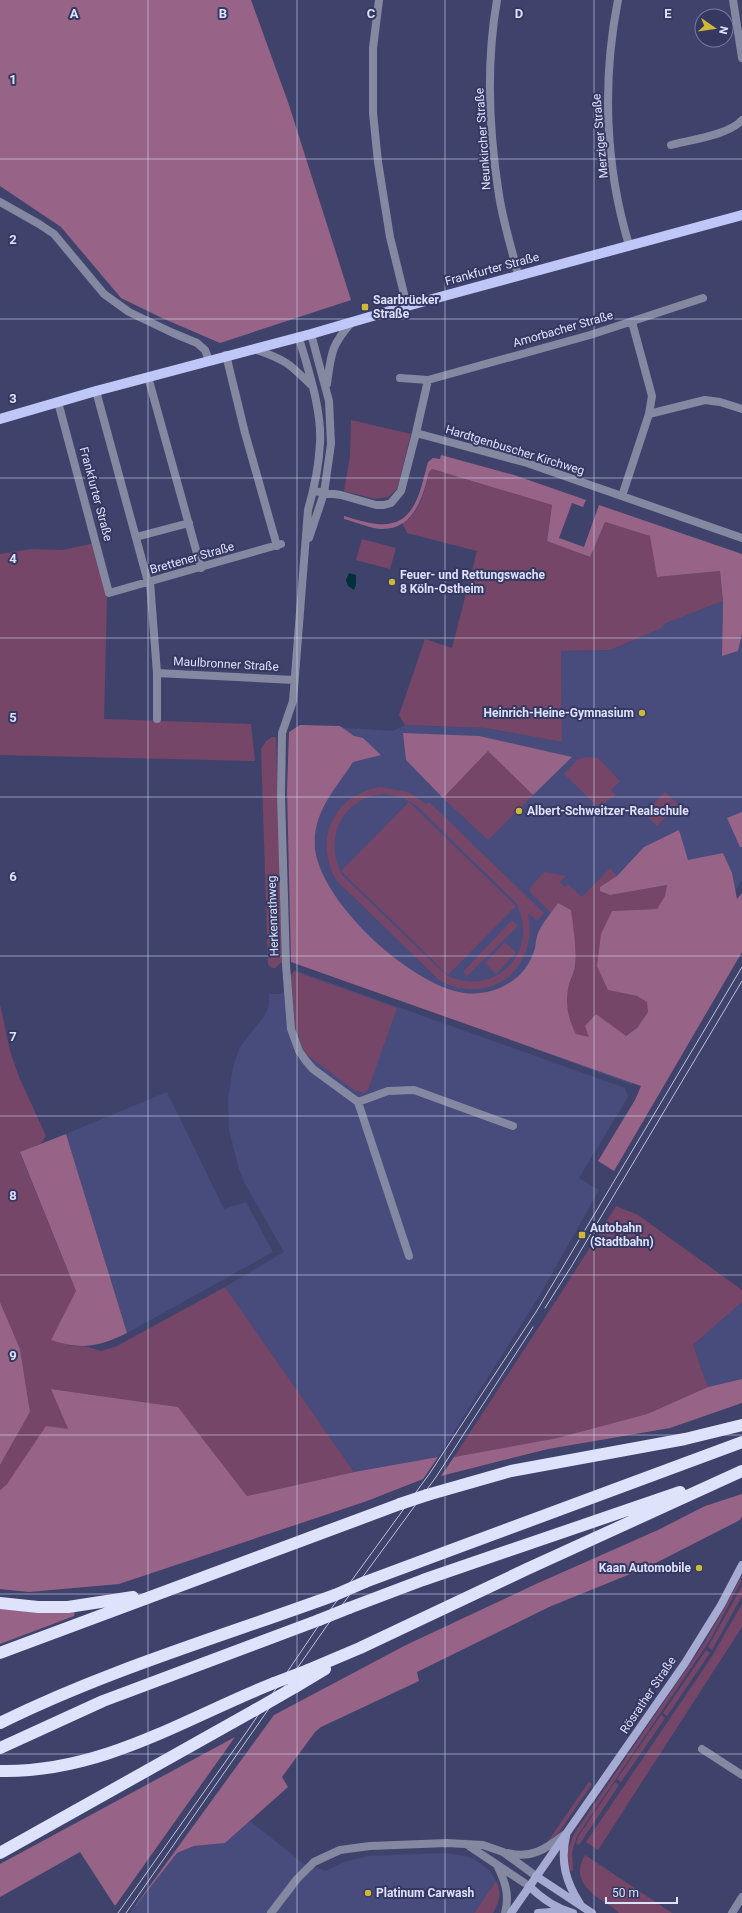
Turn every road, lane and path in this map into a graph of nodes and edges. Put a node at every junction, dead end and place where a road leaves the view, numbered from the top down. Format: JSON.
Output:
{"nodes":[{"id":1,"x":379,"y":0,"type":"edge"},
{"id":2,"x":497,"y":0,"type":"edge"},
{"id":3,"x":618,"y":0,"type":"edge"},
{"id":4,"x":733,"y":0,"type":"edge"},
{"id":5,"x":742,"y":58,"type":"edge"},
{"id":6,"x":742,"y":120,"type":"edge"},
{"id":7,"x":670,"y":145,"type":"dead end"},
{"id":8,"x":0,"y":202,"type":"edge"},
{"id":9,"x":742,"y":215,"type":"edge"},
{"id":10,"x":629,"y":245,"type":"junction"},
{"id":11,"x":518,"y":275,"type":"junction"},
{"id":12,"x":704,"y":298,"type":"dead end"},
{"id":13,"x":407,"y":306,"type":"junction"},
{"id":14,"x":352,"y":322,"type":"junction"},
{"id":15,"x":632,"y":322,"type":"junction"},
{"id":16,"x":311,"y":334,"type":"junction"},
{"id":17,"x":298,"y":338,"type":"junction"},
{"id":18,"x":254,"y":349,"type":"junction"},
{"id":19,"x":226,"y":356,"type":"junction"},
{"id":20,"x":209,"y":360,"type":"junction"},
{"id":21,"x":148,"y":377,"type":"junction"},
{"id":22,"x":400,"y":378,"type":"dead end"},
{"id":23,"x":428,"y":380,"type":"junction"},
{"id":24,"x":312,"y":386,"type":"junction"},
{"id":25,"x":326,"y":387,"type":"junction"},
{"id":26,"x":96,"y":391,"type":"junction"},
{"id":27,"x":58,"y":402,"type":"junction"},
{"id":28,"x":742,"y":409,"type":"edge"},
{"id":29,"x":649,"y":414,"type":"junction"},
{"id":30,"x":0,"y":419,"type":"edge"},
{"id":31,"x":416,"y":433,"type":"junction"},
{"id":32,"x":313,"y":491,"type":"junction"},
{"id":33,"x":324,"y":493,"type":"junction"},
{"id":34,"x":622,"y":496,"type":"junction"},
{"id":35,"x":189,"y":523,"type":"junction"},
{"id":36,"x":136,"y":537,"type":"junction"},
{"id":37,"x":742,"y":538,"type":"edge"},
{"id":38,"x":304,"y":558,"type":"junction"},
{"id":39,"x":201,"y":568,"type":"junction"},
{"id":40,"x":149,"y":582,"type":"junction"},
{"id":41,"x":109,"y":593,"type":"joint"},
{"id":42,"x":157,"y":673,"type":"junction"},
{"id":43,"x":294,"y":680,"type":"junction"},
{"id":44,"x":157,"y":719,"type":"dead end"},
{"id":45,"x":358,"y":1102,"type":"junction"},
{"id":46,"x":513,"y":1126,"type":"dead end"},
{"id":47,"x":409,"y":1256,"type":"dead end"},
{"id":48,"x":742,"y":1425,"type":"edge"},
{"id":49,"x":742,"y":1442,"type":"edge"},
{"id":50,"x":742,"y":1471,"type":"edge"},
{"id":51,"x":742,"y":1565,"type":"edge"},
{"id":52,"x":165,"y":1591,"type":"junction"},
{"id":53,"x":0,"y":1603,"type":"edge"},
{"id":54,"x":360,"y":1648,"type":"junction"},
{"id":55,"x":0,"y":1653,"type":"edge"},
{"id":56,"x":0,"y":1723,"type":"edge"},
{"id":57,"x":0,"y":1748,"type":"edge"},
{"id":58,"x":702,"y":1749,"type":"dead end"},
{"id":59,"x":0,"y":1770,"type":"edge"},
{"id":60,"x":742,"y":1775,"type":"edge"},
{"id":61,"x":567,"y":1834,"type":"junction"},
{"id":62,"x":466,"y":1844,"type":"junction"},
{"id":63,"x":503,"y":1852,"type":"junction"},
{"id":64,"x":0,"y":1853,"type":"edge"},
{"id":65,"x":496,"y":1864,"type":"junction"},
{"id":66,"x":536,"y":1876,"type":"junction"},
{"id":67,"x":529,"y":1886,"type":"junction"},
{"id":68,"x":742,"y":1896,"type":"edge"},
{"id":69,"x":580,"y":1904,"type":"junction"},
{"id":70,"x":570,"y":1912,"type":"edge"},
{"id":71,"x":271,"y":1913,"type":"edge"},
{"id":72,"x":505,"y":1913,"type":"edge"},
{"id":73,"x":511,"y":1913,"type":"edge"},
{"id":74,"x":538,"y":1913,"type":"edge"},
{"id":75,"x":592,"y":1913,"type":"edge"},
{"id":76,"x":732,"y":1913,"type":"edge"}],
"edges":[{"from":1,"to":13,"type":"street"},
{"from":2,"to":11,"type":"street","name":"Neunkircher Straße"},
{"from":3,"to":10,"type":"street","name":"Merziger Straße"},
{"from":4,"to":5,"type":"street"},
{"from":6,"to":7,"type":"street"},
{"from":8,"to":20,"type":"street"},
{"from":9,"to":10,"type":"main road","name":"Frankfurter Straße"},
{"from":10,"to":11,"type":"main road","name":"Frankfurter Straße"},
{"from":11,"to":13,"type":"main road","name":"Frankfurter Straße"},
{"from":12,"to":15,"type":"street","name":"Amorbacher Straße"},
{"from":13,"to":14,"type":"main road","name":"Frankfurter Straße"},
{"from":14,"to":16,"type":"main road","name":"Frankfurter Straße"},
{"from":14,"to":25,"type":"street"},
{"from":15,"to":23,"type":"street","name":"Amorbacher Straße"},
{"from":15,"to":29,"type":"street"},
{"from":16,"to":17,"type":"main road","name":"Frankfurter Straße"},
{"from":16,"to":25,"type":"street"},
{"from":17,"to":18,"type":"main road","name":"Frankfurter Straße"},
{"from":17,"to":24,"type":"street"},
{"from":18,"to":19,"type":"main road","name":"Frankfurter Straße"},
{"from":18,"to":24,"type":"street"},
{"from":19,"to":20,"type":"main road","name":"Frankfurter Straße"},
{"from":19,"to":39,"type":"street","name":"Brettener Straße"},
{"from":20,"to":21,"type":"main road","name":"Frankfurter Straße"},
{"from":21,"to":26,"type":"main road","name":"Frankfurter Straße"},
{"from":21,"to":35,"type":"street"},
{"from":22,"to":23,"type":"street","name":"Amorbacher Straße"},
{"from":23,"to":31,"type":"street"},
{"from":24,"to":32,"type":"street"},
{"from":25,"to":33,"type":"street"},
{"from":26,"to":27,"type":"main road","name":"Frankfurter Straße"},
{"from":26,"to":36,"type":"street"},
{"from":27,"to":30,"type":"main road","name":"Frankfurter Straße"},
{"from":27,"to":41,"type":"street","name":"Frankfurter Straße"},
{"from":28,"to":29,"type":"street"},
{"from":29,"to":34,"type":"street"},
{"from":31,"to":33,"type":"street"},
{"from":31,"to":34,"type":"street","name":"Hardtgenbuscher Kirchweg"},
{"from":32,"to":33,"type":"street"},
{"from":32,"to":38,"type":"street"},
{"from":33,"to":38,"type":"street"},
{"from":34,"to":37,"type":"street","name":"Hardtgenbuscher Kirchweg"},
{"from":35,"to":36,"type":"street"},
{"from":35,"to":39,"type":"street"},
{"from":36,"to":40,"type":"street"},
{"from":38,"to":43,"type":"street"},
{"from":39,"to":40,"type":"street","name":"Brettener Straße"},
{"from":40,"to":41,"type":"street","name":"Brettener Straße"},
{"from":40,"to":42,"type":"street","name":"Maulbronner Straße"},
{"from":42,"to":43,"type":"street","name":"Maulbronner Straße"},
{"from":42,"to":44,"type":"street","name":"Maulbronner Straße"},
{"from":43,"to":45,"type":"street","name":"Herkenrathweg"},
{"from":45,"to":46,"type":"street"},
{"from":45,"to":47,"type":"street"},
{"from":48,"to":52,"type":"highway","bridge":true},
{"from":49,"to":56,"type":"highway","bridge":true},
{"from":50,"to":54,"type":"highway"},
{"from":50,"to":57,"type":"highway","bridge":true},
{"from":51,"to":61,"type":"main road","name":"Rösrather Straße"},
{"from":52,"to":53,"type":"highway"},
{"from":52,"to":55,"type":"highway"},
{"from":54,"to":59,"type":"highway","bridge":true},
{"from":54,"to":64,"type":"highway","bridge":true},
{"from":58,"to":60,"type":"street"},
{"from":61,"to":63,"type":"street","name":"Rösrather Straße"},
{"from":61,"to":66,"type":"main road","name":"Rösrather Straße"},
{"from":61,"to":69,"type":"main road"},
{"from":62,"to":63,"type":"street"},
{"from":62,"to":65,"type":"street"},
{"from":62,"to":71,"type":"street"},
{"from":63,"to":66,"type":"street"},
{"from":65,"to":67,"type":"street"},
{"from":65,"to":72,"type":"street"},
{"from":66,"to":67,"type":"main road","name":"Rösrather Straße"},
{"from":66,"to":69,"type":"main road"},
{"from":67,"to":70,"type":"main road"},
{"from":67,"to":73,"type":"main road","name":"Rösrather Straße"},
{"from":68,"to":76,"type":"street"},
{"from":69,"to":75,"type":"main road"},
{"from":70,"to":74,"type":"main road"}]}
